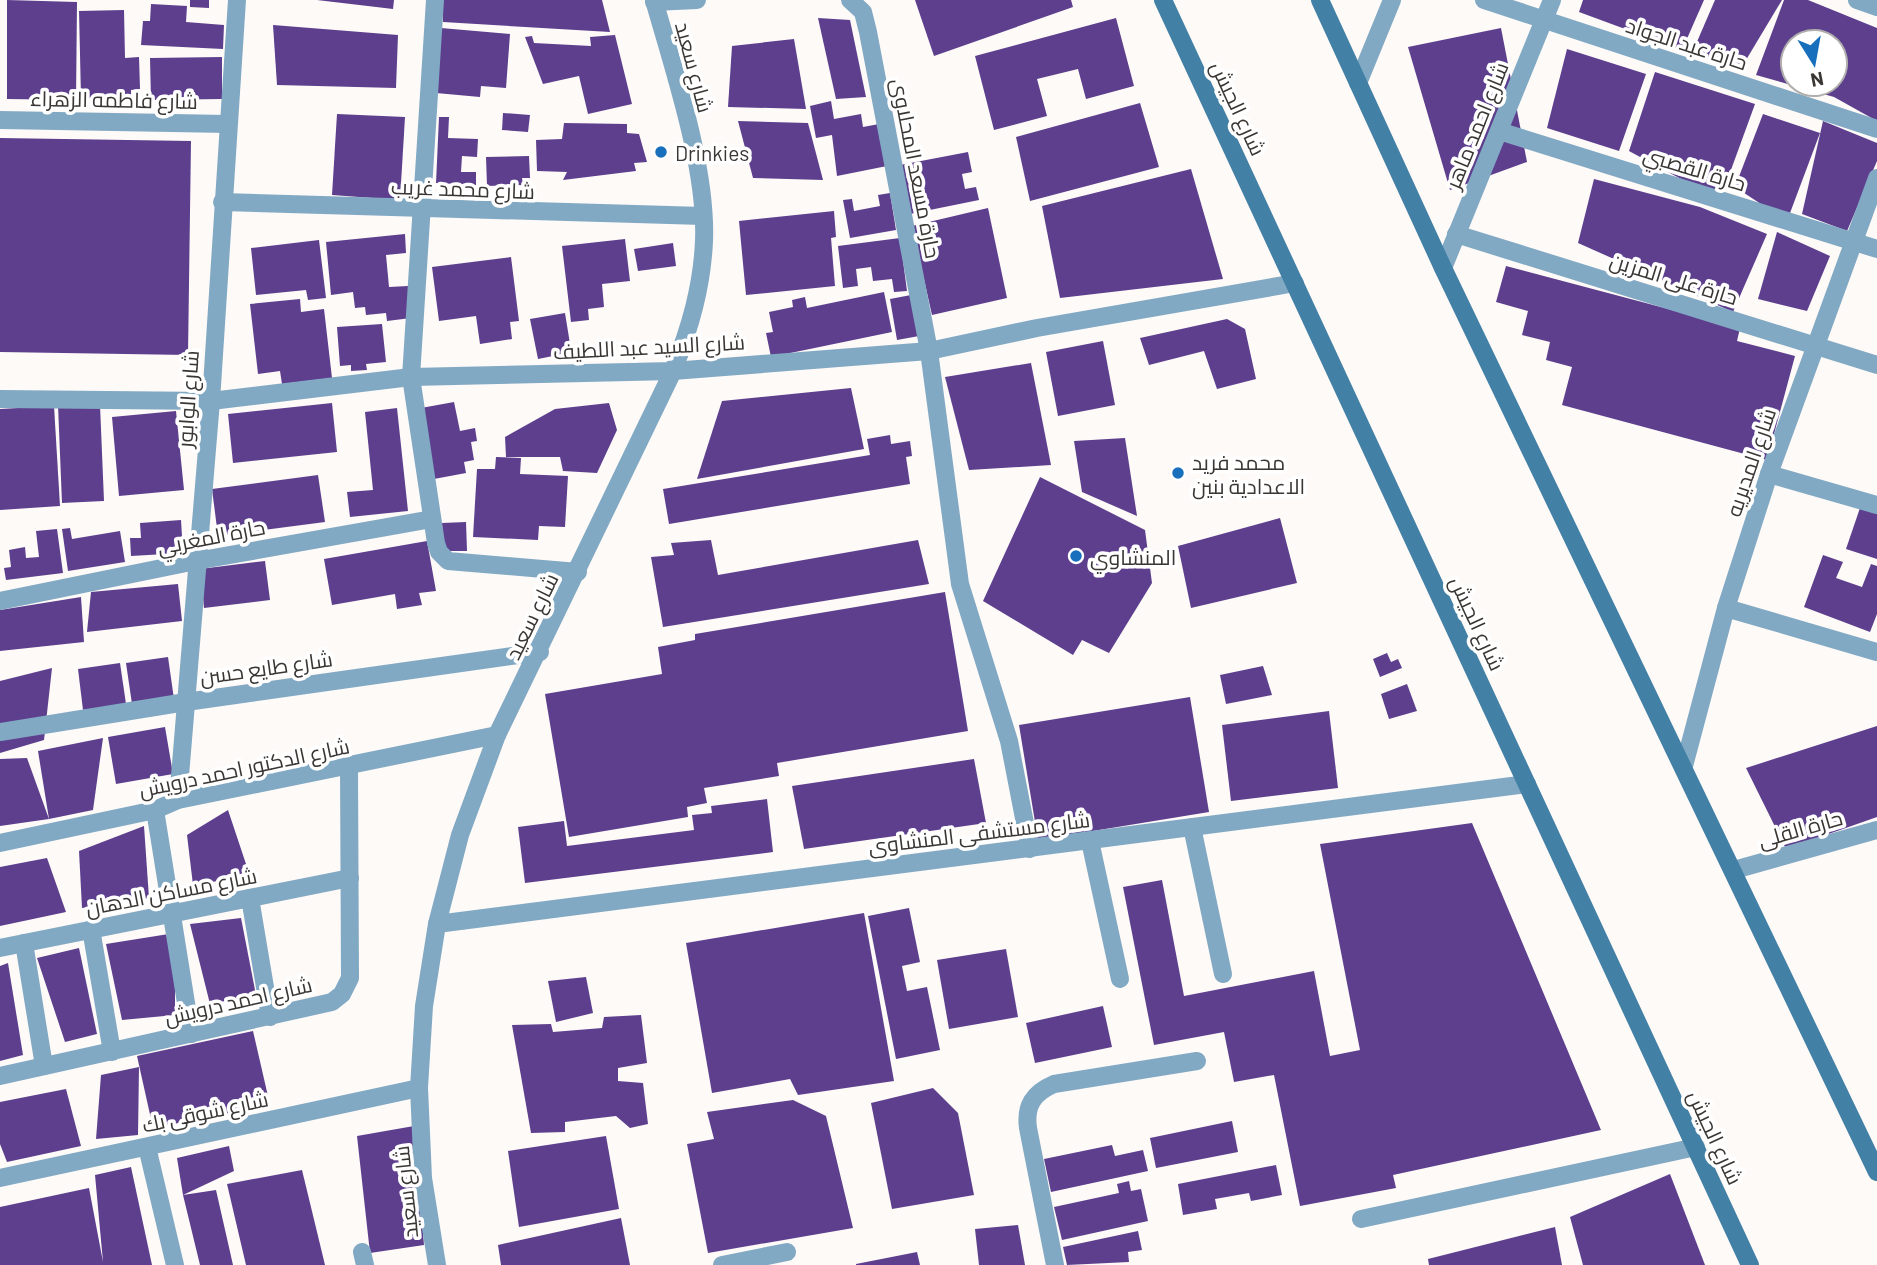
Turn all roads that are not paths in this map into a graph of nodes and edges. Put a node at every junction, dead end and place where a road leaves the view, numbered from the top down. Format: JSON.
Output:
{"nodes":[{"id":1,"x":237,"y":0,"type":"edge"},
{"id":2,"x":435,"y":0,"type":"edge"},
{"id":3,"x":697,"y":0,"type":"edge"},
{"id":4,"x":850,"y":0,"type":"edge"},
{"id":5,"x":1163,"y":0,"type":"edge"},
{"id":6,"x":1320,"y":0,"type":"edge"},
{"id":7,"x":1392,"y":0,"type":"edge"},
{"id":8,"x":1484,"y":0,"type":"edge"},
{"id":9,"x":1552,"y":0,"type":"edge"},
{"id":10,"x":1857,"y":0,"type":"edge"},
{"id":11,"x":654,"y":1,"type":"edge"},
{"id":12,"x":1877,"y":6,"type":"edge"},
{"id":13,"x":1544,"y":20,"type":"junction"},
{"id":14,"x":1358,"y":83,"type":"junction"},
{"id":15,"x":0,"y":120,"type":"edge"},
{"id":16,"x":228,"y":124,"type":"junction"},
{"id":17,"x":1877,"y":129,"type":"edge"},
{"id":18,"x":1499,"y":131,"type":"junction"},
{"id":19,"x":1877,"y":178,"type":"edge"},
{"id":20,"x":222,"y":202,"type":"junction"},
{"id":21,"x":422,"y":210,"type":"junction"},
{"id":22,"x":703,"y":216,"type":"junction"},
{"id":23,"x":1457,"y":234,"type":"junction"},
{"id":24,"x":1854,"y":242,"type":"junction"},
{"id":25,"x":1877,"y":249,"type":"edge"},
{"id":26,"x":1443,"y":268,"type":"junction"},
{"id":27,"x":1295,"y":283,"type":"junction"},
{"id":28,"x":1815,"y":346,"type":"junction"},
{"id":29,"x":929,"y":351,"type":"junction"},
{"id":30,"x":1877,"y":366,"type":"edge"},
{"id":31,"x":673,"y":371,"type":"junction"},
{"id":32,"x":411,"y":377,"type":"junction"},
{"id":33,"x":0,"y":399,"type":"edge"},
{"id":34,"x":211,"y":401,"type":"junction"},
{"id":35,"x":1769,"y":474,"type":"junction"},
{"id":36,"x":1877,"y":505,"type":"edge"},
{"id":37,"x":432,"y":519,"type":"junction"},
{"id":38,"x":196,"y":561,"type":"junction"},
{"id":39,"x":578,"y":572,"type":"junction"},
{"id":40,"x":0,"y":601,"type":"edge"},
{"id":41,"x":1726,"y":608,"type":"junction"},
{"id":42,"x":540,"y":652,"type":"junction"},
{"id":43,"x":1877,"y":652,"type":"edge"},
{"id":44,"x":186,"y":702,"type":"junction"},
{"id":45,"x":0,"y":732,"type":"edge"},
{"id":46,"x":497,"y":735,"type":"junction"},
{"id":47,"x":1684,"y":766,"type":"junction"},
{"id":48,"x":349,"y":768,"type":"junction"},
{"id":49,"x":1527,"y":784,"type":"junction"},
{"id":50,"x":178,"y":800,"type":"junction"},
{"id":51,"x":155,"y":810,"type":"junction"},
{"id":52,"x":1192,"y":827,"type":"junction"},
{"id":53,"x":1877,"y":830,"type":"edge"},
{"id":54,"x":1090,"y":841,"type":"junction"},
{"id":55,"x":0,"y":843,"type":"edge"},
{"id":56,"x":1030,"y":849,"type":"junction"},
{"id":57,"x":1734,"y":870,"type":"junction"},
{"id":58,"x":350,"y":878,"type":"junction"},
{"id":59,"x":250,"y":898,"type":"junction"},
{"id":60,"x":172,"y":914,"type":"junction"},
{"id":61,"x":437,"y":925,"type":"junction"},
{"id":62,"x":91,"y":929,"type":"junction"},
{"id":63,"x":24,"y":943,"type":"junction"},
{"id":64,"x":0,"y":948,"type":"edge"},
{"id":65,"x":1223,"y":974,"type":"dead end"},
{"id":66,"x":1120,"y":979,"type":"dead end"},
{"id":67,"x":270,"y":1017,"type":"junction"},
{"id":68,"x":191,"y":1034,"type":"junction"},
{"id":69,"x":112,"y":1052,"type":"junction"},
{"id":70,"x":1198,"y":1061,"type":"dead end"},
{"id":71,"x":44,"y":1066,"type":"junction"},
{"id":72,"x":0,"y":1076,"type":"edge"},
{"id":73,"x":419,"y":1088,"type":"junction"},
{"id":74,"x":148,"y":1147,"type":"junction"},
{"id":75,"x":1696,"y":1147,"type":"junction"},
{"id":76,"x":1877,"y":1171,"type":"edge"},
{"id":77,"x":0,"y":1178,"type":"edge"},
{"id":78,"x":1361,"y":1219,"type":"dead end"},
{"id":79,"x":787,"y":1252,"type":"dead end"},
{"id":80,"x":175,"y":1265,"type":"edge"},
{"id":81,"x":437,"y":1265,"type":"edge"},
{"id":82,"x":722,"y":1265,"type":"edge"},
{"id":83,"x":1055,"y":1265,"type":"edge"},
{"id":84,"x":1750,"y":1265,"type":"edge"}],
"edges":[{"from":1,"to":16,"type":"street","name":"شارع الوابور"},
{"from":2,"to":21,"type":"street"},
{"from":3,"to":11,"type":"street"},
{"from":4,"to":29,"type":"street","name":"حارة مسعد المحلاوى"},
{"from":5,"to":27,"type":"main road","name":"شارع الجيش"},
{"from":6,"to":14,"type":"main road"},
{"from":7,"to":14,"type":"street"},
{"from":8,"to":13,"type":"street","name":"حارة عبد الجواد"},
{"from":9,"to":13,"type":"street","name":"شارع احمد ماهر"},
{"from":10,"to":12,"type":"street"},
{"from":11,"to":22,"type":"street","name":"شارع سعيد"},
{"from":13,"to":17,"type":"street","name":"حارة عبد الجواد"},
{"from":13,"to":18,"type":"street","name":"شارع احمد ماهر"},
{"from":14,"to":26,"type":"main road"},
{"from":15,"to":16,"type":"street","name":"شارع فاطمه الزهراء"},
{"from":16,"to":20,"type":"street","name":"شارع الوابور"},
{"from":18,"to":23,"type":"street","name":"شارع احمد ماهر"},
{"from":18,"to":24,"type":"street","name":"حارة القصبي"},
{"from":19,"to":24,"type":"street","name":"شارع المديريه"},
{"from":20,"to":21,"type":"street","name":"شارع محمد غريب"},
{"from":20,"to":34,"type":"street","name":"شارع الوابور"},
{"from":21,"to":22,"type":"street","name":"شارع محمد غريب"},
{"from":21,"to":32,"type":"street"},
{"from":22,"to":31,"type":"street","name":"شارع سعيد"},
{"from":23,"to":26,"type":"street","name":"شارع احمد ماهر"},
{"from":23,"to":28,"type":"street","name":"حارة على المزين"},
{"from":24,"to":25,"type":"street","name":"حارة القصبي"},
{"from":24,"to":28,"type":"street","name":"شارع المديريه"},
{"from":26,"to":47,"type":"main road"},
{"from":27,"to":29,"type":"street","name":"شارع السيد عبد اللطيف"},
{"from":27,"to":49,"type":"main road","name":"شارع الجيش"},
{"from":28,"to":30,"type":"street","name":"حارة على المزين"},
{"from":28,"to":35,"type":"street","name":"شارع المديريه"},
{"from":29,"to":31,"type":"street","name":"شارع السيد عبد اللطيف"},
{"from":29,"to":56,"type":"street","name":"حارة مسعد المحلاوى"},
{"from":31,"to":32,"type":"street","name":"شارع السيد عبد اللطيف"},
{"from":31,"to":39,"type":"street","name":"شارع سعيد"},
{"from":32,"to":34,"type":"street","name":"شارع السيد عبد اللطيف"},
{"from":32,"to":37,"type":"street"},
{"from":33,"to":34,"type":"street","name":"شارع السيد عبد اللطيف"},
{"from":34,"to":38,"type":"street","name":"شارع الوابور"},
{"from":35,"to":36,"type":"street"},
{"from":35,"to":41,"type":"street","name":"شارع المديريه"},
{"from":37,"to":38,"type":"street","name":"حارة المغربي"},
{"from":37,"to":39,"type":"street"},
{"from":38,"to":40,"type":"street","name":"حارة المغربي"},
{"from":38,"to":44,"type":"street","name":"شارع الوابور"},
{"from":39,"to":42,"type":"street","name":"شارع سعيد"},
{"from":41,"to":43,"type":"street"},
{"from":41,"to":47,"type":"street","name":"شارع المديريه"},
{"from":42,"to":44,"type":"street","name":"شارع طايع حسن"},
{"from":42,"to":46,"type":"street","name":"شارع سعيد"},
{"from":44,"to":45,"type":"street","name":"شارع طايع حسن"},
{"from":44,"to":50,"type":"street","name":"شارع الوابور"},
{"from":46,"to":48,"type":"street","name":"شارع الدكتور احمد درويش"},
{"from":46,"to":61,"type":"street","name":"شارع سعيد"},
{"from":47,"to":57,"type":"main road"},
{"from":48,"to":50,"type":"street","name":"شارع الدكتور احمد درويش"},
{"from":48,"to":58,"type":"street","name":"شارع احمد درويش"},
{"from":49,"to":52,"type":"street","name":"شارع مستشفى المنشاوى"},
{"from":49,"to":75,"type":"main road","name":"شارع الجيش"},
{"from":50,"to":51,"type":"street","name":"شارع الدكتور احمد درويش"},
{"from":51,"to":55,"type":"street","name":"شارع الدكتور احمد درويش"},
{"from":51,"to":60,"type":"street"},
{"from":52,"to":54,"type":"street","name":"شارع مستشفى المنشاوى"},
{"from":52,"to":65,"type":"street"},
{"from":53,"to":57,"type":"street","name":"حارة القلى"},
{"from":54,"to":56,"type":"street","name":"شارع مستشفى المنشاوى"},
{"from":54,"to":66,"type":"street"},
{"from":56,"to":61,"type":"street","name":"شارع مستشفى المنشاوى"},
{"from":57,"to":76,"type":"main road"},
{"from":58,"to":59,"type":"street","name":"شارع مساكن الدهان"},
{"from":58,"to":67,"type":"street","name":"شارع احمد درويش"},
{"from":59,"to":60,"type":"street","name":"شارع مساكن الدهان"},
{"from":59,"to":67,"type":"street"},
{"from":60,"to":62,"type":"street","name":"شارع مساكن الدهان"},
{"from":60,"to":68,"type":"street"},
{"from":61,"to":73,"type":"street","name":"شارع سعيد"},
{"from":62,"to":63,"type":"street","name":"شارع مساكن الدهان"},
{"from":62,"to":69,"type":"street"},
{"from":63,"to":64,"type":"street","name":"شارع مساكن الدهان"},
{"from":63,"to":71,"type":"street"},
{"from":67,"to":68,"type":"street","name":"شارع احمد درويش"},
{"from":68,"to":69,"type":"street","name":"شارع احمد درويش"},
{"from":69,"to":71,"type":"street","name":"شارع احمد درويش"},
{"from":70,"to":83,"type":"street"},
{"from":71,"to":72,"type":"street","name":"شارع احمد درويش"},
{"from":73,"to":74,"type":"street","name":"شارع شوقى بك"},
{"from":73,"to":81,"type":"street","name":"شارع سعيد"},
{"from":74,"to":77,"type":"street","name":"شارع شوقى بك"},
{"from":74,"to":80,"type":"street"},
{"from":75,"to":78,"type":"street"},
{"from":75,"to":84,"type":"main road","name":"شارع الجيش"},
{"from":79,"to":82,"type":"street"}]}
